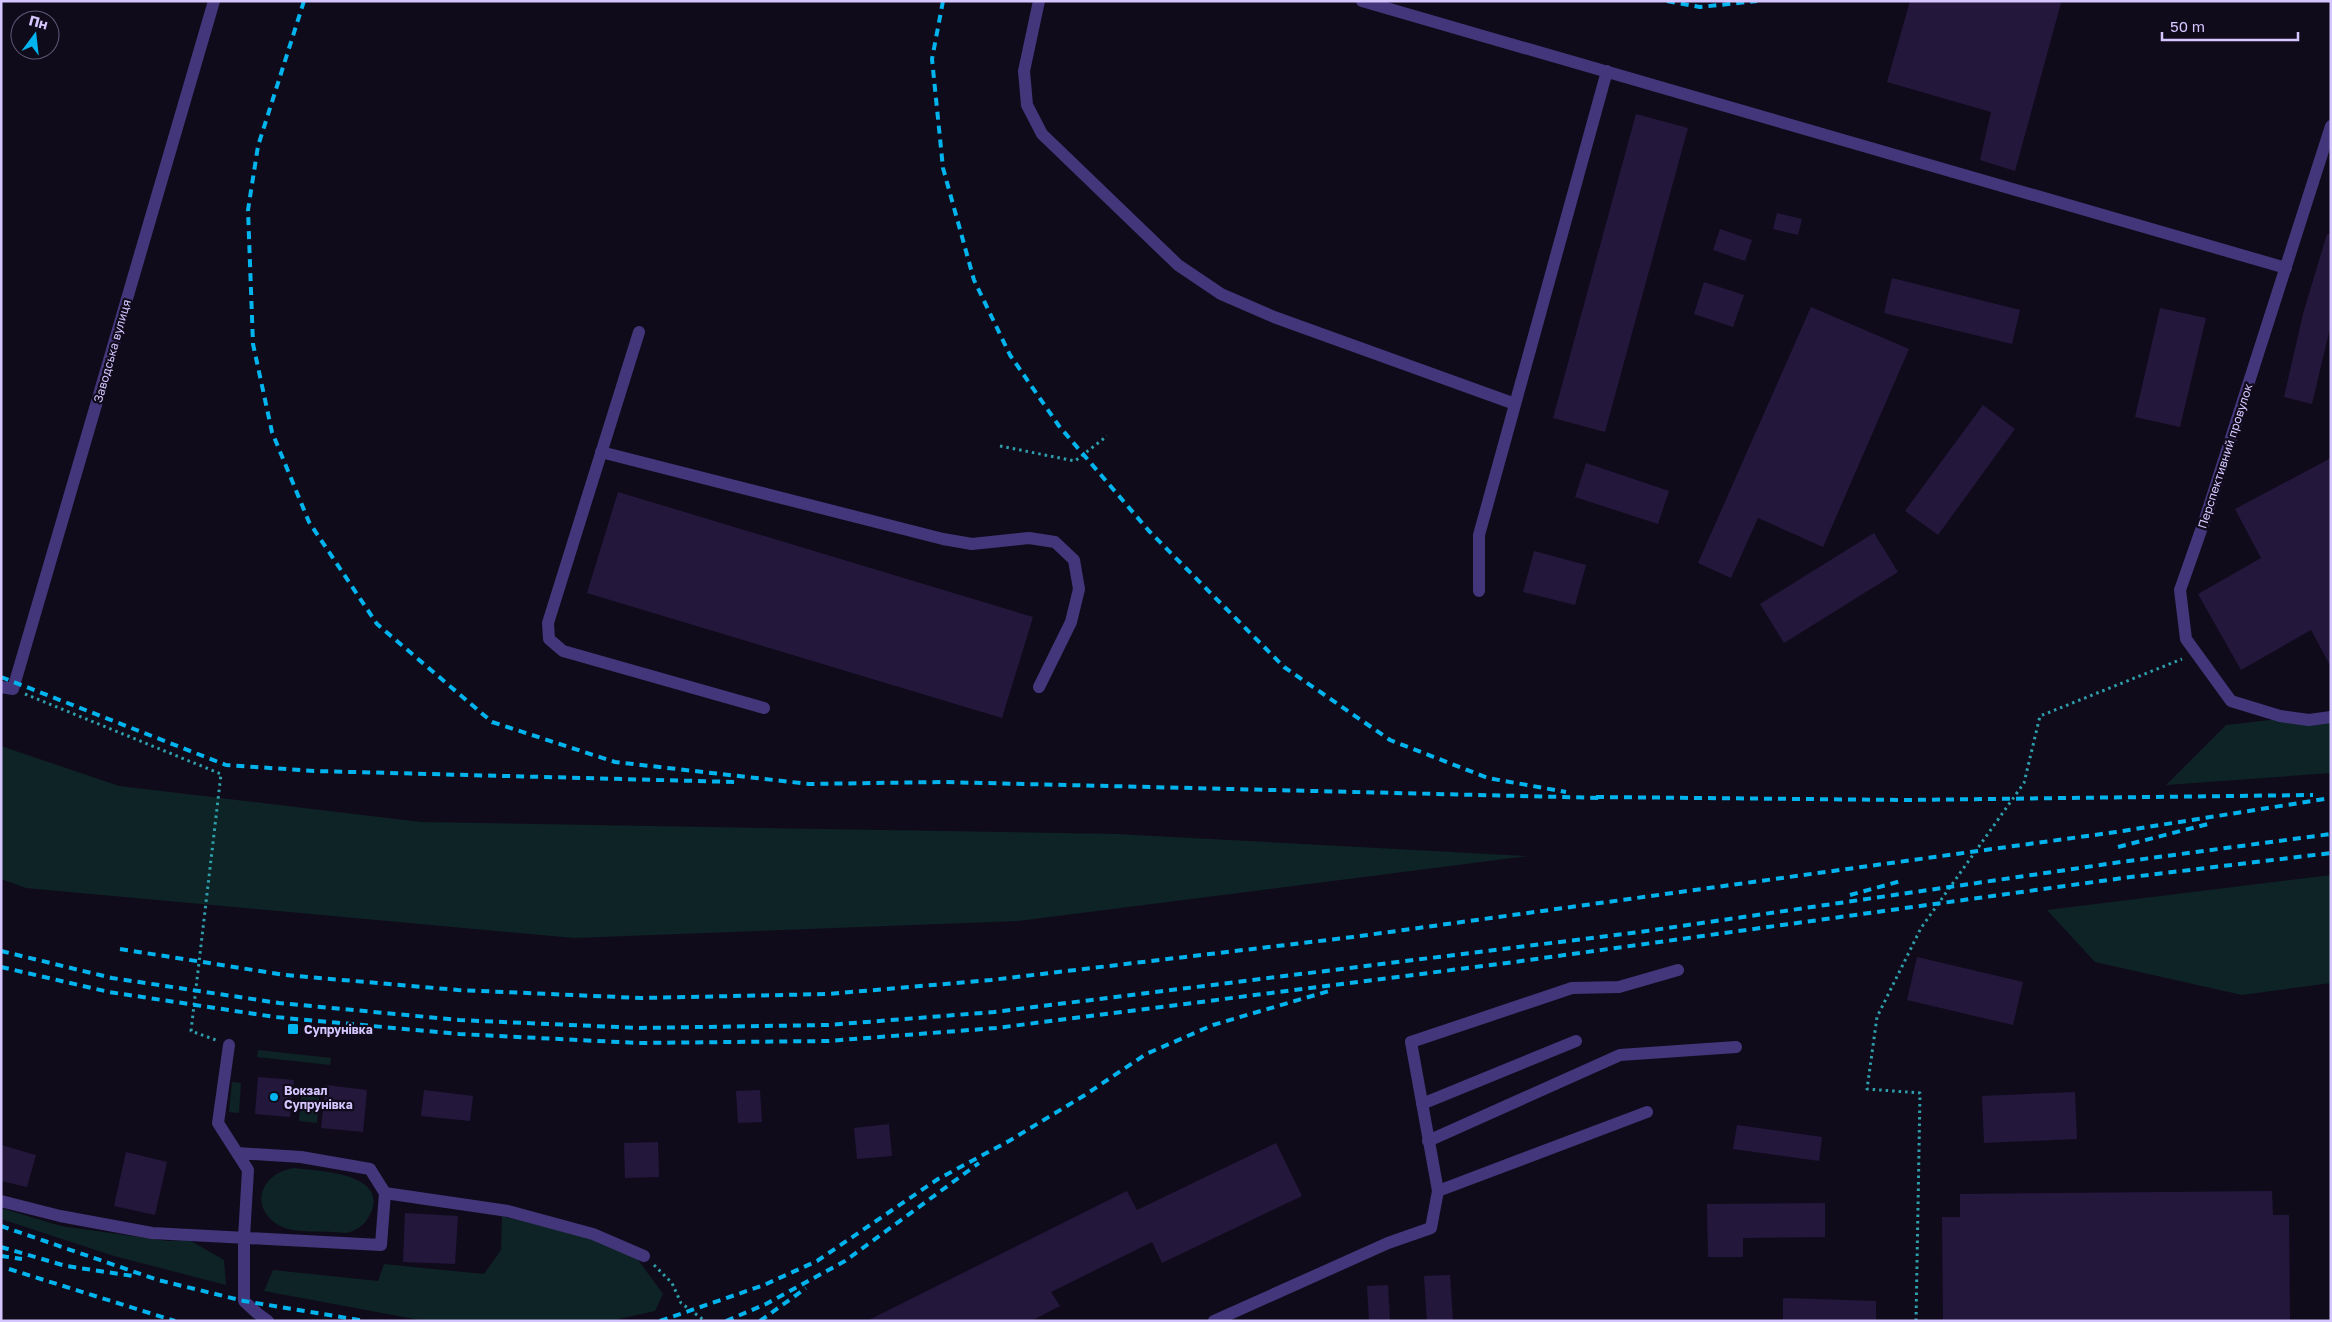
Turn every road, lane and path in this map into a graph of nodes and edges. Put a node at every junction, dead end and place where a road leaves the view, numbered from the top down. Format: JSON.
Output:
{"nodes":[{"id":1,"x":214,"y":1,"type":"edge"},
{"id":2,"x":1039,"y":1,"type":"edge"},
{"id":3,"x":1362,"y":1,"type":"edge"},
{"id":4,"x":1607,"y":71,"type":"junction"},
{"id":5,"x":2331,"y":126,"type":"edge"},
{"id":6,"x":2286,"y":268,"type":"junction"},
{"id":7,"x":639,"y":332,"type":"dead end"},
{"id":8,"x":1516,"y":404,"type":"junction"},
{"id":9,"x":1107,"y":436,"type":"dead end"},
{"id":10,"x":1000,"y":446,"type":"dead end"},
{"id":11,"x":601,"y":452,"type":"junction"},
{"id":12,"x":1479,"y":591,"type":"dead end"},
{"id":13,"x":2197,"y":653,"type":"junction"},
{"id":14,"x":1039,"y":687,"type":"dead end"},
{"id":15,"x":7,"y":688,"type":"edge"},
{"id":16,"x":764,"y":708,"type":"dead end"},
{"id":17,"x":2331,"y":717,"type":"edge"},
{"id":18,"x":1678,"y":970,"type":"dead end"},
{"id":19,"x":1576,"y":1041,"type":"dead end"},
{"id":20,"x":229,"y":1045,"type":"joint"},
{"id":21,"x":1736,"y":1047,"type":"dead end"},
{"id":22,"x":1422,"y":1104,"type":"junction"},
{"id":23,"x":1646,"y":1112,"type":"dead end"},
{"id":24,"x":1428,"y":1141,"type":"junction"},
{"id":25,"x":237,"y":1153,"type":"junction"},
{"id":26,"x":1438,"y":1191,"type":"junction"},
{"id":27,"x":385,"y":1193,"type":"junction"},
{"id":28,"x":1,"y":1201,"type":"edge"},
{"id":29,"x":244,"y":1237,"type":"junction"},
{"id":30,"x":644,"y":1256,"type":"joint"},
{"id":31,"x":268,"y":1321,"type":"edge"},
{"id":32,"x":705,"y":1321,"type":"edge"},
{"id":33,"x":1214,"y":1321,"type":"edge"},
{"id":34,"x":1916,"y":1321,"type":"edge"}],
"edges":[{"from":1,"to":15,"type":"street","name":"Заводська вулиця"},
{"from":2,"to":8,"type":"street"},
{"from":3,"to":4,"type":"street"},
{"from":4,"to":6,"type":"street"},
{"from":4,"to":8,"type":"street"},
{"from":5,"to":6,"type":"street","name":"Перспективний провулок"},
{"from":6,"to":13,"type":"street","name":"Перспективний провулок"},
{"from":7,"to":11,"type":"street"},
{"from":8,"to":12,"type":"street"},
{"from":9,"to":10,"type":"path"},
{"from":11,"to":14,"type":"street"},
{"from":11,"to":16,"type":"street"},
{"from":13,"to":17,"type":"street","name":"Перспективний провулок"},
{"from":13,"to":34,"type":"path"},
{"from":15,"to":20,"type":"path"},
{"from":18,"to":22,"type":"street"},
{"from":19,"to":22,"type":"street"},
{"from":20,"to":25,"type":"street"},
{"from":21,"to":24,"type":"street"},
{"from":22,"to":24,"type":"street"},
{"from":23,"to":26,"type":"street"},
{"from":24,"to":26,"type":"street"},
{"from":25,"to":27,"type":"street"},
{"from":25,"to":29,"type":"street"},
{"from":26,"to":33,"type":"street"},
{"from":27,"to":29,"type":"street"},
{"from":27,"to":30,"type":"street"},
{"from":28,"to":29,"type":"street"},
{"from":29,"to":31,"type":"street"},
{"from":30,"to":32,"type":"path"}]}
